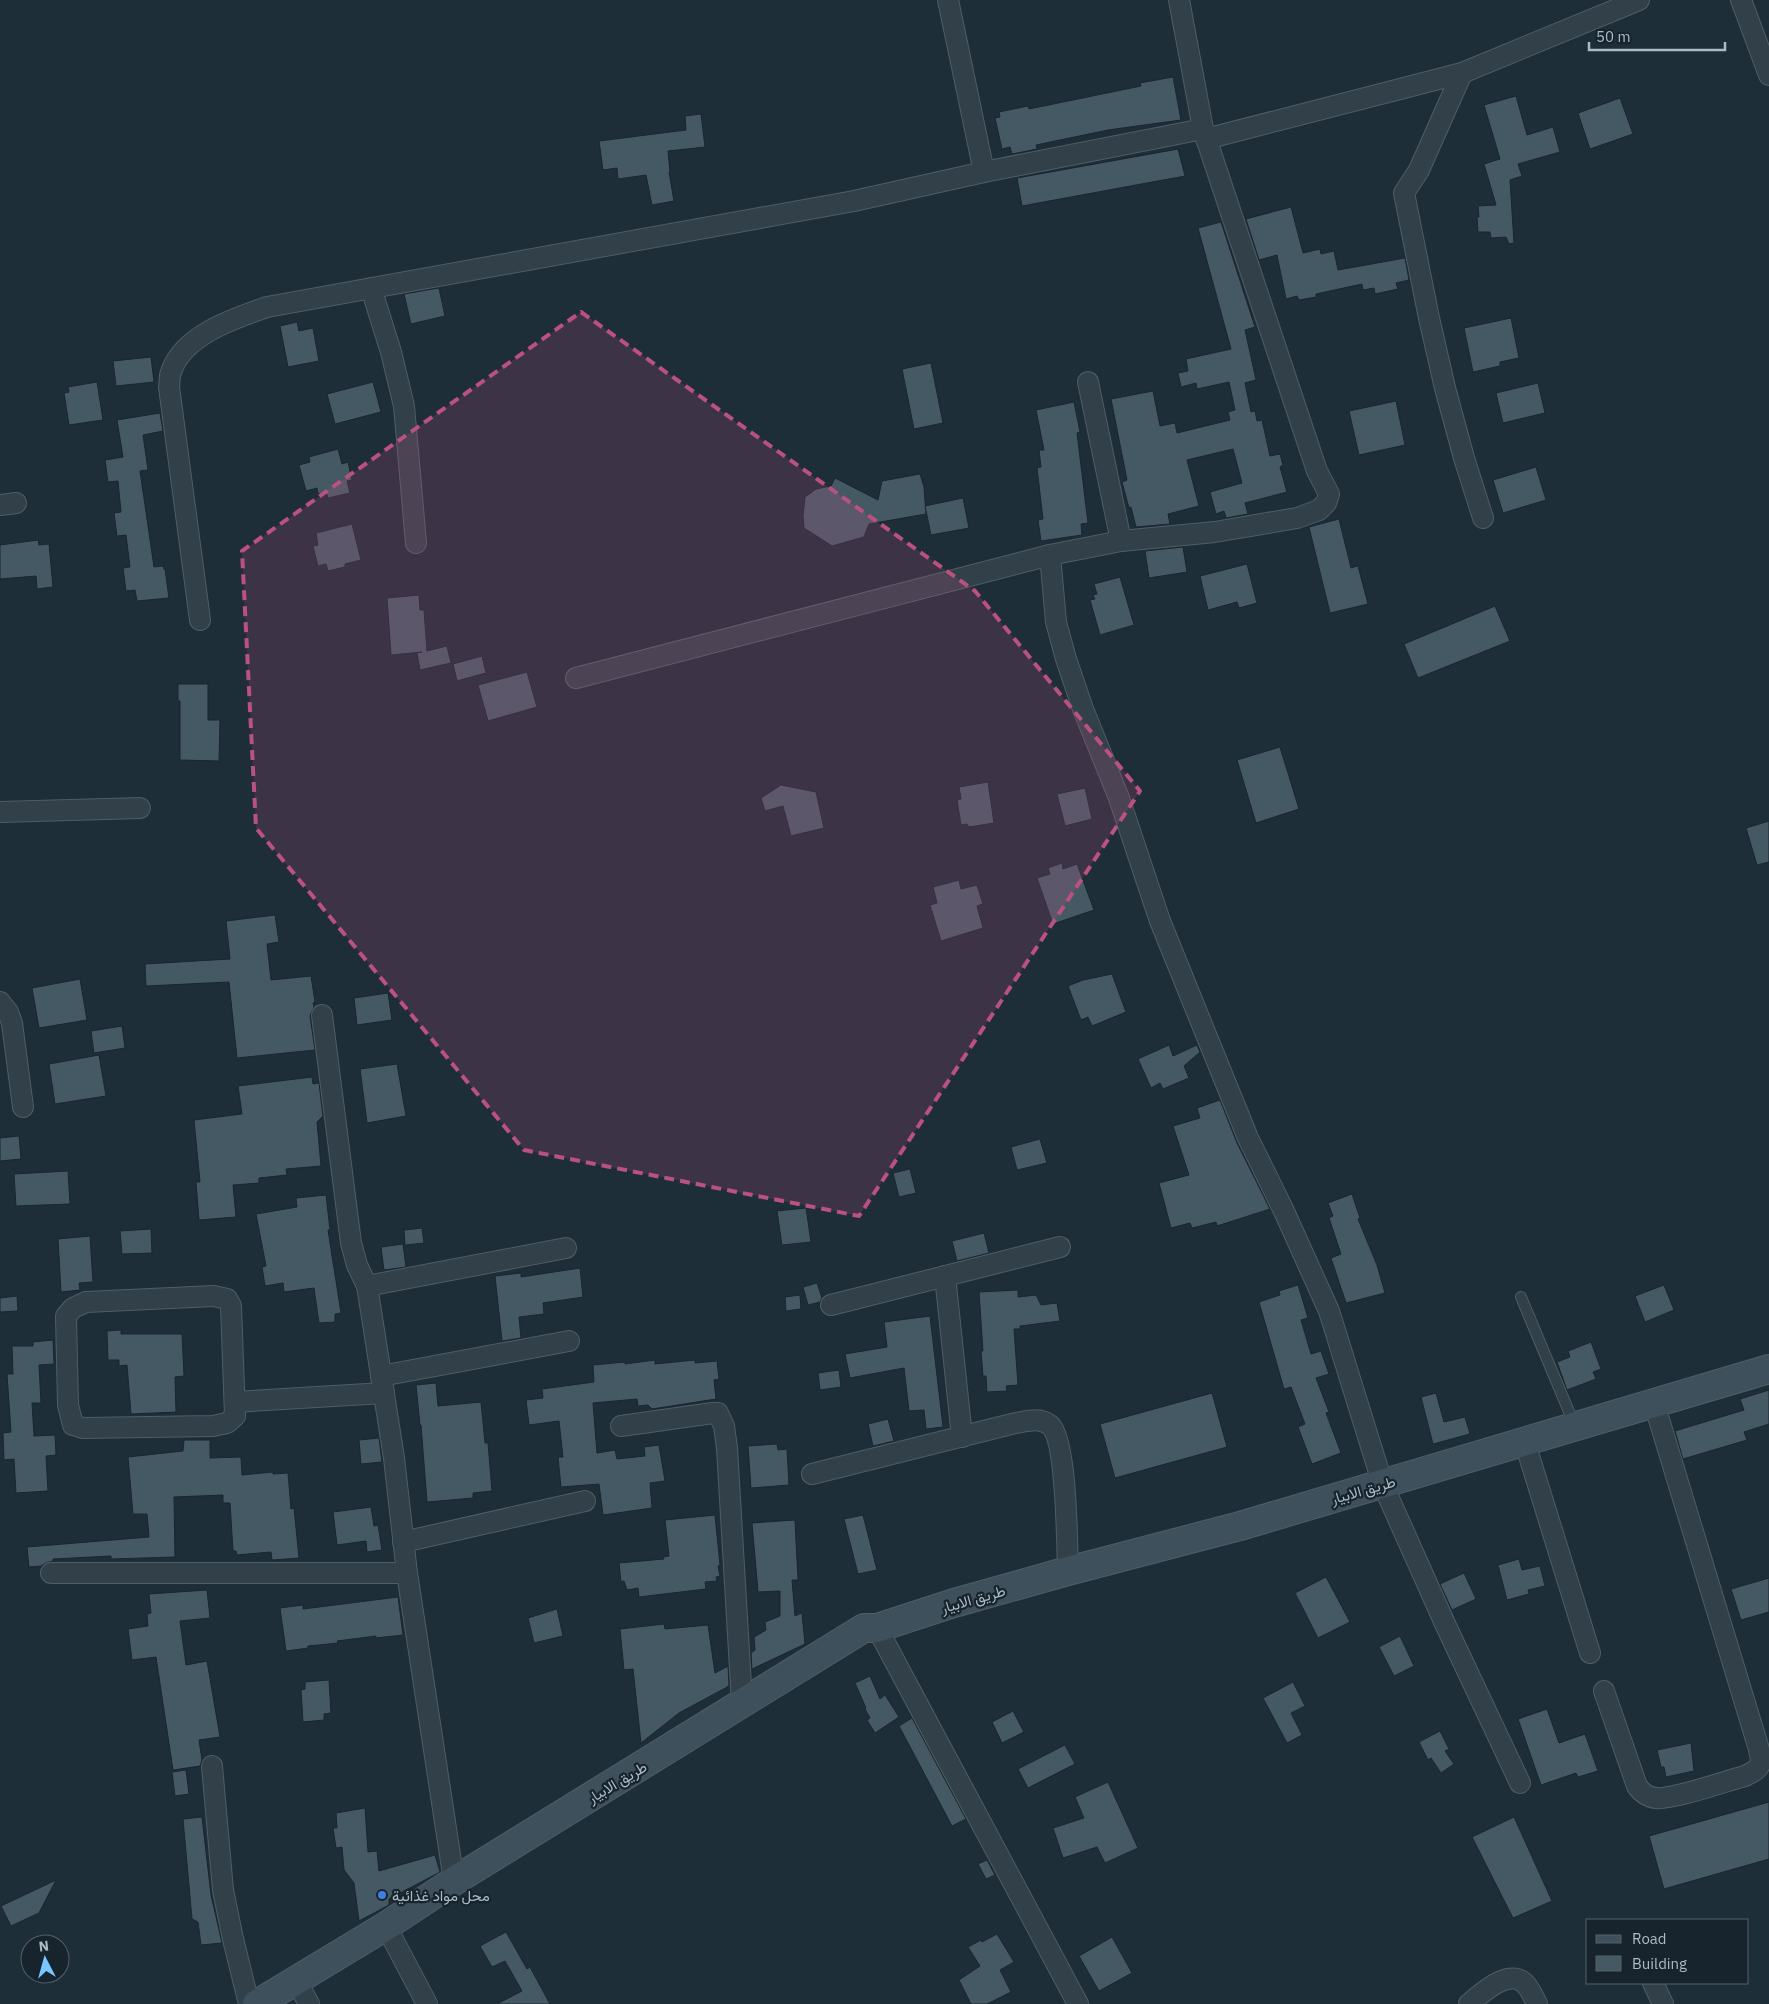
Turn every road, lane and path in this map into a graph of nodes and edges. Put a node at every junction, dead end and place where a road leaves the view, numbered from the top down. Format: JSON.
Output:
{"nodes":[{"id":1,"x":948,"y":0,"type":"edge"},
{"id":2,"x":1179,"y":0,"type":"edge"},
{"id":3,"x":1639,"y":0,"type":"edge"},
{"id":4,"x":1741,"y":0,"type":"edge"},
{"id":5,"x":1462,"y":73,"type":"junction"},
{"id":6,"x":1769,"y":74,"type":"edge"},
{"id":7,"x":1205,"y":134,"type":"junction"},
{"id":8,"x":984,"y":172,"type":"junction"},
{"id":9,"x":371,"y":288,"type":"junction"},
{"id":10,"x":1088,"y":382,"type":"dead end"},
{"id":11,"x":1483,"y":518,"type":"dead end"},
{"id":12,"x":1120,"y":541,"type":"junction"},
{"id":13,"x":416,"y":543,"type":"dead end"},
{"id":14,"x":1050,"y":555,"type":"junction"},
{"id":15,"x":200,"y":620,"type":"dead end"},
{"id":16,"x":576,"y":678,"type":"dead end"},
{"id":17,"x":140,"y":808,"type":"dead end"},
{"id":18,"x":0,"y":812,"type":"edge"},
{"id":19,"x":0,"y":1002,"type":"edge"},
{"id":20,"x":322,"y":1015,"type":"dead end"},
{"id":21,"x":23,"y":1107,"type":"dead end"},
{"id":22,"x":1060,"y":1247,"type":"dead end"},
{"id":23,"x":566,"y":1248,"type":"dead end"},
{"id":24,"x":945,"y":1276,"type":"junction"},
{"id":25,"x":367,"y":1286,"type":"junction"},
{"id":26,"x":1522,"y":1297,"type":"dead end"},
{"id":27,"x":831,"y":1304,"type":"dead end"},
{"id":28,"x":569,"y":1341,"type":"dead end"},
{"id":29,"x":1769,"y":1370,"type":"edge"},
{"id":30,"x":382,"y":1385,"type":"junction"},
{"id":31,"x":235,"y":1402,"type":"junction"},
{"id":32,"x":1654,"y":1403,"type":"junction"},
{"id":33,"x":621,"y":1426,"type":"dead end"},
{"id":34,"x":1575,"y":1428,"type":"junction"},
{"id":35,"x":962,"y":1437,"type":"junction"},
{"id":36,"x":1525,"y":1443,"type":"junction"},
{"id":37,"x":812,"y":1474,"type":"dead end"},
{"id":38,"x":1383,"y":1485,"type":"junction"},
{"id":39,"x":585,"y":1501,"type":"dead end"},
{"id":40,"x":403,"y":1542,"type":"junction"},
{"id":41,"x":1068,"y":1571,"type":"junction"},
{"id":42,"x":51,"y":1573,"type":"dead end"},
{"id":43,"x":407,"y":1573,"type":"junction"},
{"id":44,"x":877,"y":1628,"type":"junction"},
{"id":45,"x":1590,"y":1653,"type":"dead end"},
{"id":46,"x":1604,"y":1691,"type":"dead end"},
{"id":47,"x":742,"y":1702,"type":"junction"},
{"id":48,"x":212,"y":1766,"type":"dead end"},
{"id":49,"x":1520,"y":1783,"type":"dead end"},
{"id":50,"x":454,"y":1881,"type":"junction"},
{"id":51,"x":386,"y":1926,"type":"junction"},
{"id":52,"x":296,"y":1980,"type":"junction"},
{"id":53,"x":1653,"y":1984,"type":"edge"},
{"id":54,"x":249,"y":2004,"type":"edge"},
{"id":55,"x":257,"y":2004,"type":"edge"},
{"id":56,"x":309,"y":2004,"type":"edge"},
{"id":57,"x":427,"y":2004,"type":"edge"},
{"id":58,"x":1078,"y":2004,"type":"edge"},
{"id":59,"x":1469,"y":2004,"type":"edge"},
{"id":60,"x":1537,"y":2004,"type":"edge"},
{"id":61,"x":1663,"y":2004,"type":"edge"}],
"edges":[{"from":1,"to":8,"type":"street"},
{"from":2,"to":7,"type":"street"},
{"from":3,"to":5,"type":"street"},
{"from":4,"to":6,"type":"street"},
{"from":5,"to":7,"type":"street"},
{"from":5,"to":11,"type":"street"},
{"from":7,"to":8,"type":"street"},
{"from":7,"to":12,"type":"street"},
{"from":8,"to":9,"type":"street"},
{"from":9,"to":13,"type":"street"},
{"from":9,"to":15,"type":"street"},
{"from":10,"to":12,"type":"street"},
{"from":12,"to":14,"type":"street"},
{"from":14,"to":16,"type":"street"},
{"from":14,"to":38,"type":"street"},
{"from":17,"to":18,"type":"street"},
{"from":19,"to":21,"type":"street"},
{"from":20,"to":25,"type":"street"},
{"from":22,"to":24,"type":"street"},
{"from":23,"to":25,"type":"street"},
{"from":24,"to":27,"type":"street"},
{"from":24,"to":35,"type":"street"},
{"from":25,"to":30,"type":"street"},
{"from":26,"to":34,"type":"lane"},
{"from":28,"to":30,"type":"street"},
{"from":29,"to":32,"type":"main road","name":"طريق الابيار"},
{"from":30,"to":31,"type":"street"},
{"from":30,"to":40,"type":"street"},
{"from":31,"to":31,"type":"street"},
{"from":32,"to":34,"type":"main road","name":"طريق الابيار"},
{"from":32,"to":46,"type":"street"},
{"from":33,"to":47,"type":"street"},
{"from":34,"to":36,"type":"main road","name":"طريق الابيار"},
{"from":35,"to":37,"type":"street"},
{"from":35,"to":41,"type":"street"},
{"from":36,"to":38,"type":"main road","name":"طريق الابيار"},
{"from":36,"to":45,"type":"street"},
{"from":38,"to":41,"type":"main road","name":"طريق الابيار"},
{"from":38,"to":49,"type":"street"},
{"from":39,"to":40,"type":"street"},
{"from":40,"to":43,"type":"street"},
{"from":41,"to":44,"type":"main road","name":"طريق الابيار"},
{"from":42,"to":43,"type":"street"},
{"from":43,"to":50,"type":"street"},
{"from":44,"to":47,"type":"main road","name":"طريق الابيار"},
{"from":44,"to":58,"type":"street"},
{"from":47,"to":50,"type":"main road","name":"طريق الابيار"},
{"from":48,"to":54,"type":"street"},
{"from":50,"to":51,"type":"main road","name":"طريق الابيار"},
{"from":51,"to":52,"type":"main road","name":"طريق الابيار"},
{"from":51,"to":57,"type":"street"},
{"from":52,"to":55,"type":"main road","name":"طريق الابيار"},
{"from":52,"to":56,"type":"street"},
{"from":53,"to":61,"type":"street"},
{"from":59,"to":60,"type":"street"}]}
